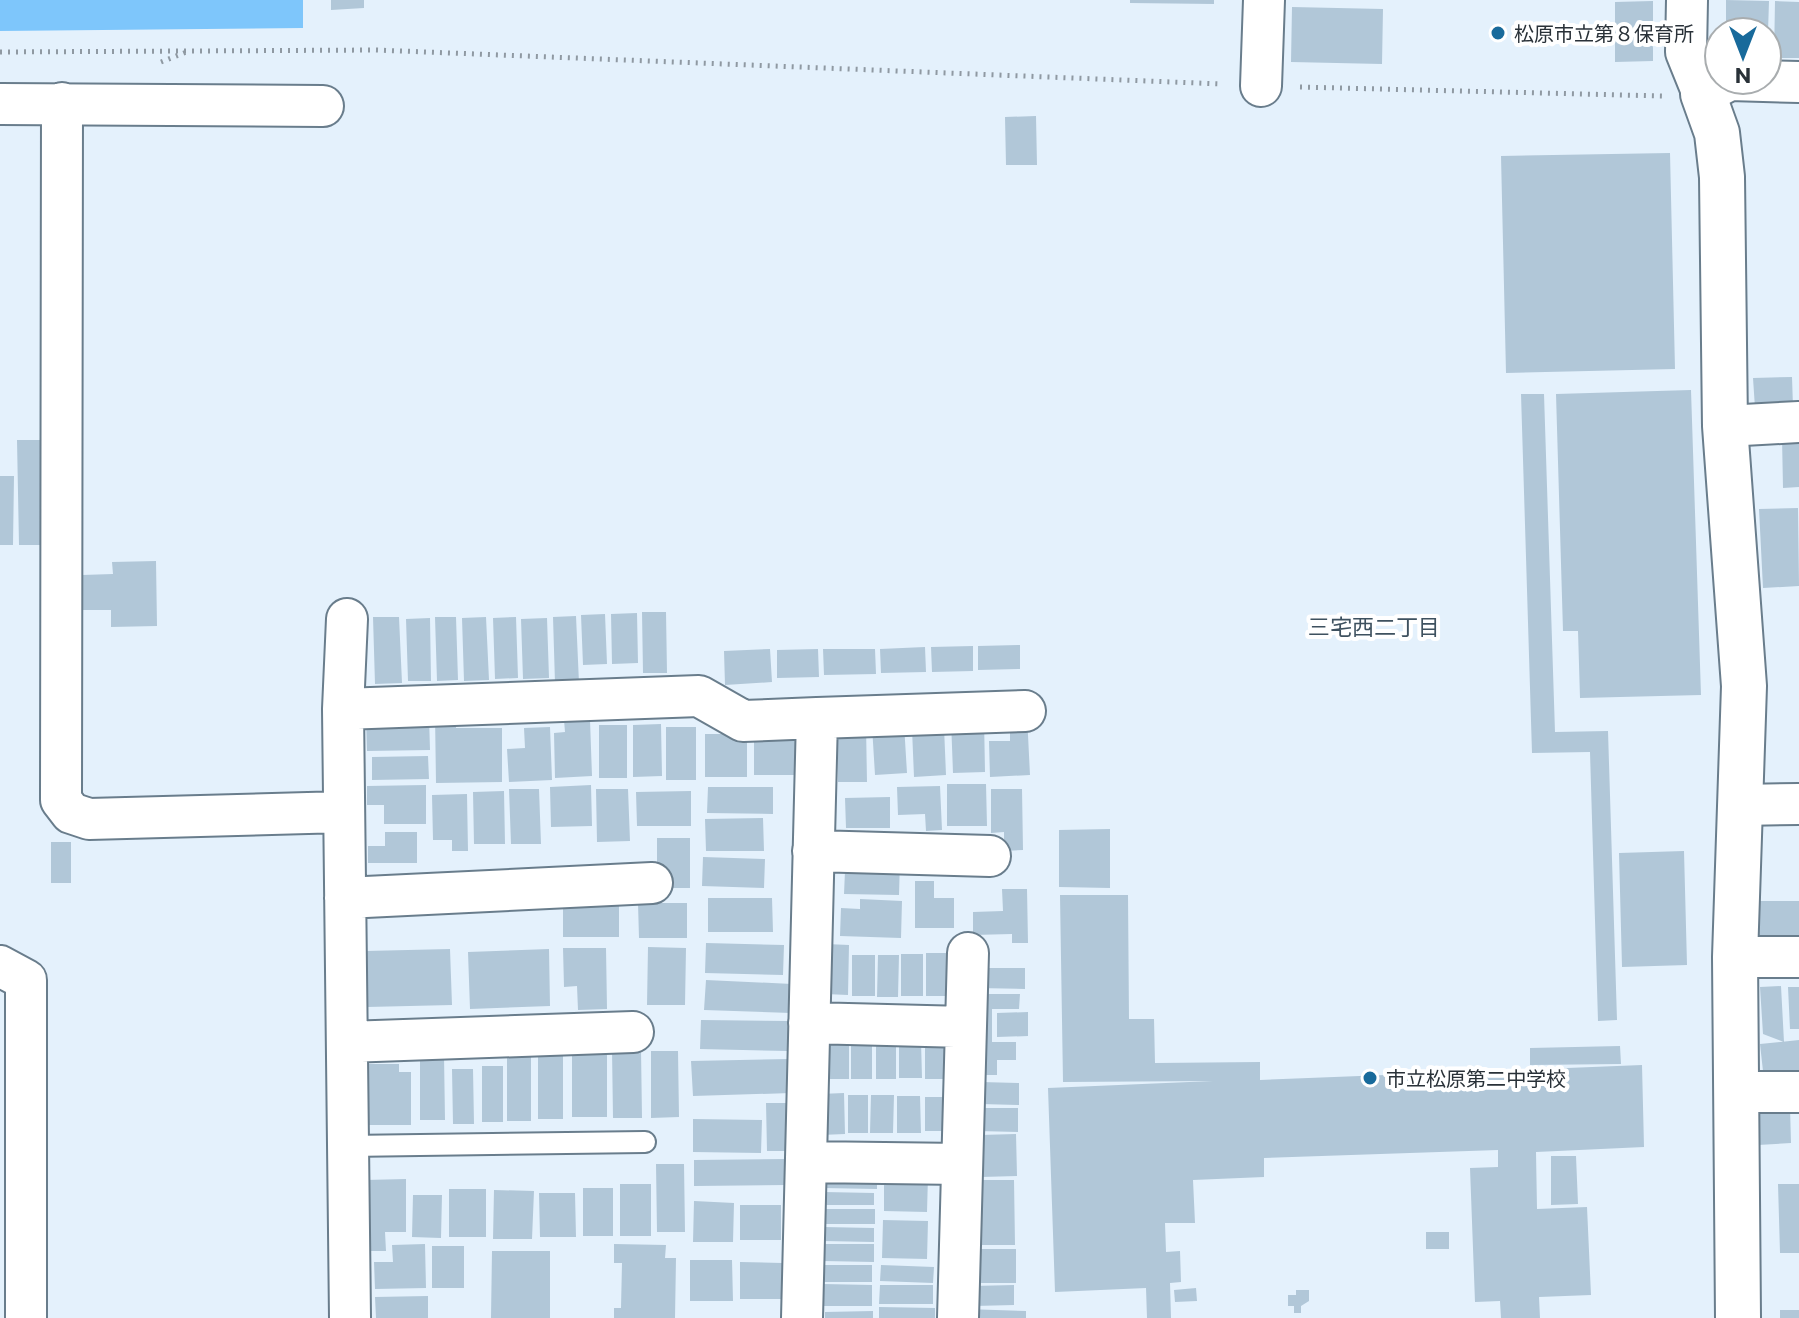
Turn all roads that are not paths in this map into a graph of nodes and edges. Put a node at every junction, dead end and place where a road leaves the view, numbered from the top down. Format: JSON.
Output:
{"nodes":[{"id":1,"x":1264,"y":0,"type":"edge"},
{"id":2,"x":1687,"y":0,"type":"edge"},
{"id":3,"x":1261,"y":86,"type":"road end"},
{"id":4,"x":1703,"y":94,"type":"edge"},
{"id":5,"x":1704,"y":96,"type":"edge"},
{"id":6,"x":62,"y":103,"type":"junction"},
{"id":7,"x":0,"y":104,"type":"edge"},
{"id":8,"x":323,"y":106,"type":"dead end"},
{"id":9,"x":1799,"y":422,"type":"edge"},
{"id":10,"x":1725,"y":426,"type":"junction"},
{"id":11,"x":347,"y":619,"type":"dead end"},
{"id":12,"x":343,"y":709,"type":"junction"},
{"id":13,"x":1025,"y":711,"type":"dead end"},
{"id":14,"x":817,"y":718,"type":"junction"},
{"id":15,"x":1799,"y":804,"type":"edge"},
{"id":16,"x":1740,"y":805,"type":"junction"},
{"id":17,"x":344,"y":812,"type":"junction"},
{"id":18,"x":813,"y":851,"type":"junction"},
{"id":19,"x":990,"y":856,"type":"dead end"},
{"id":20,"x":652,"y":883,"type":"dead end"},
{"id":21,"x":345,"y":898,"type":"junction"},
{"id":22,"x":968,"y":953,"type":"dead end"},
{"id":23,"x":1735,"y":957,"type":"junction"},
{"id":24,"x":1799,"y":957,"type":"edge"},
{"id":25,"x":0,"y":966,"type":"edge"},
{"id":26,"x":809,"y":1023,"type":"junction"},
{"id":27,"x":965,"y":1027,"type":"junction"},
{"id":28,"x":633,"y":1032,"type":"dead end"},
{"id":29,"x":347,"y":1042,"type":"junction"},
{"id":30,"x":1735,"y":1092,"type":"junction"},
{"id":31,"x":1799,"y":1092,"type":"edge"},
{"id":32,"x":645,"y":1142,"type":"dead end"},
{"id":33,"x":348,"y":1146,"type":"junction"},
{"id":34,"x":806,"y":1162,"type":"junction"},
{"id":35,"x":962,"y":1164,"type":"junction"},
{"id":36,"x":26,"y":1318,"type":"edge"},
{"id":37,"x":350,"y":1318,"type":"edge"},
{"id":38,"x":802,"y":1318,"type":"edge"},
{"id":39,"x":958,"y":1318,"type":"edge"},
{"id":40,"x":1738,"y":1318,"type":"edge"}],
"edges":[{"from":1,"to":3,"type":"street"},
{"from":2,"to":4,"type":"street"},
{"from":5,"to":10,"type":"street"},
{"from":6,"to":7,"type":"street"},
{"from":6,"to":8,"type":"street"},
{"from":6,"to":17,"type":"street"},
{"from":9,"to":10,"type":"street"},
{"from":10,"to":16,"type":"street"},
{"from":11,"to":12,"type":"street"},
{"from":12,"to":14,"type":"street"},
{"from":12,"to":17,"type":"street"},
{"from":13,"to":14,"type":"street"},
{"from":14,"to":18,"type":"street"},
{"from":15,"to":16,"type":"street"},
{"from":16,"to":23,"type":"street"},
{"from":17,"to":21,"type":"street"},
{"from":18,"to":19,"type":"street"},
{"from":18,"to":26,"type":"street"},
{"from":20,"to":21,"type":"street"},
{"from":21,"to":29,"type":"street"},
{"from":22,"to":27,"type":"street"},
{"from":23,"to":24,"type":"street"},
{"from":23,"to":30,"type":"street"},
{"from":25,"to":36,"type":"street"},
{"from":26,"to":27,"type":"street"},
{"from":26,"to":34,"type":"street"},
{"from":27,"to":35,"type":"street"},
{"from":28,"to":29,"type":"street"},
{"from":29,"to":33,"type":"street"},
{"from":30,"to":31,"type":"street"},
{"from":30,"to":40,"type":"street"},
{"from":32,"to":33,"type":"lane"},
{"from":33,"to":37,"type":"street"},
{"from":34,"to":35,"type":"street"},
{"from":34,"to":38,"type":"street"},
{"from":35,"to":39,"type":"street"}]}
